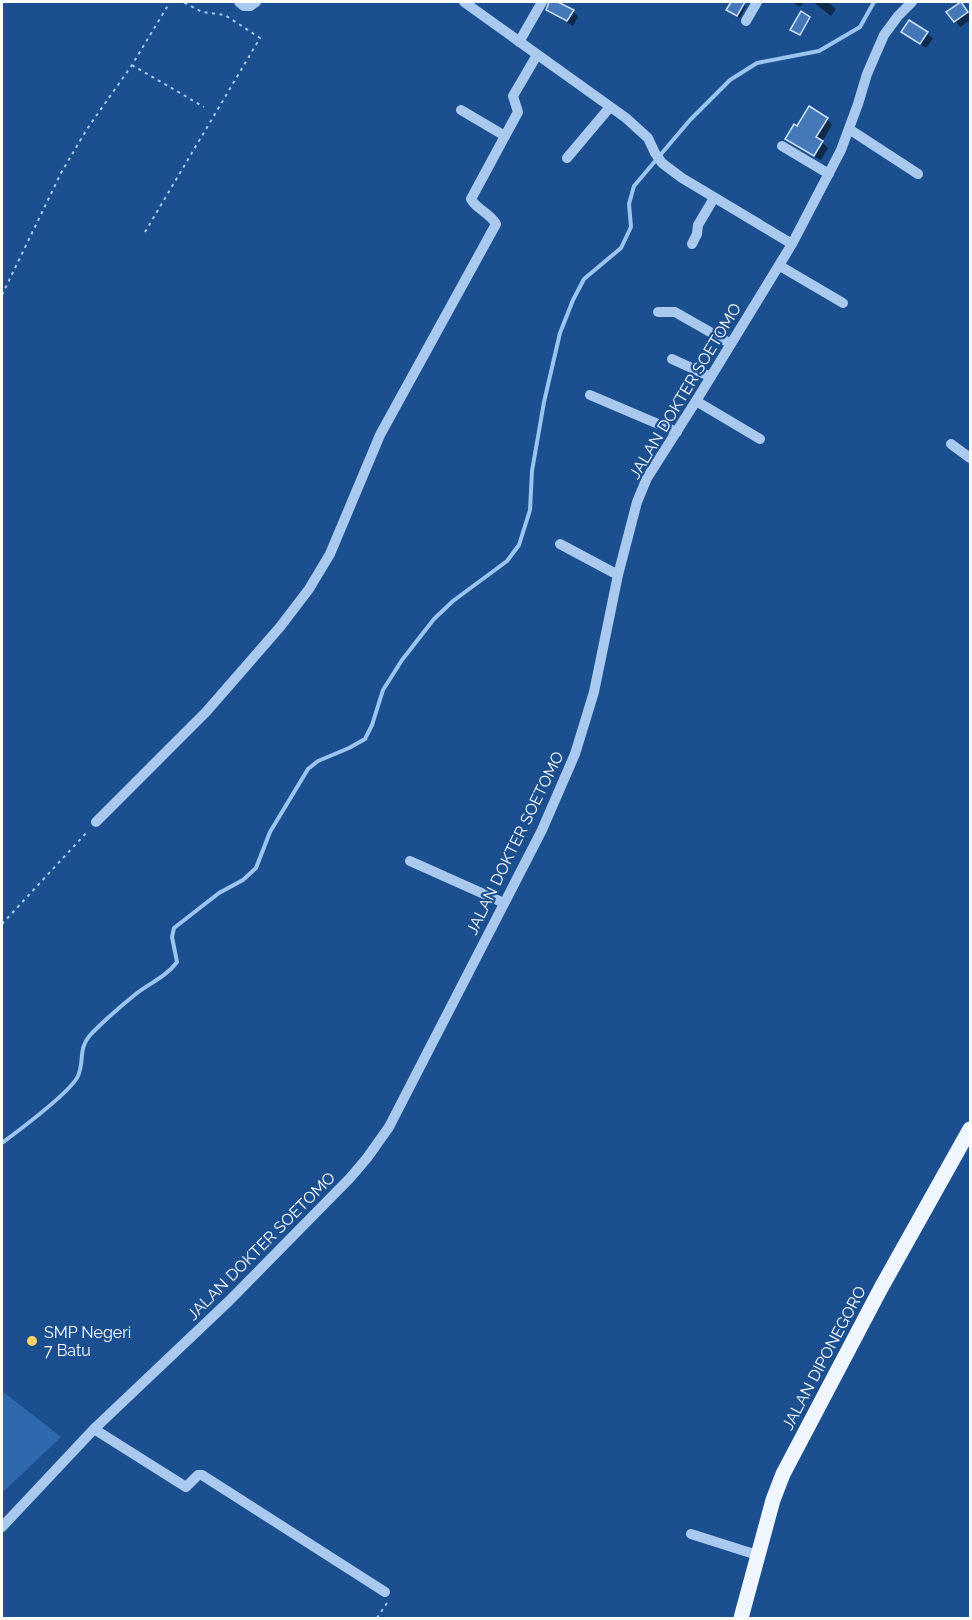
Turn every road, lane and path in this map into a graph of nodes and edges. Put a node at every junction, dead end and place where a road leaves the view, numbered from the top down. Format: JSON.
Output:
{"nodes":[{"id":1,"x":170,"y":2,"type":"edge"},
{"id":2,"x":183,"y":2,"type":"edge"},
{"id":3,"x":239,"y":2,"type":"edge"},
{"id":4,"x":256,"y":2,"type":"edge"},
{"id":5,"x":464,"y":2,"type":"edge"},
{"id":6,"x":542,"y":2,"type":"edge"},
{"id":7,"x":757,"y":2,"type":"edge"},
{"id":8,"x":912,"y":2,"type":"edge"},
{"id":9,"x":746,"y":21,"type":"dead end"},
{"id":10,"x":519,"y":42,"type":"junction"},
{"id":11,"x":537,"y":55,"type":"junction"},
{"id":12,"x":132,"y":65,"type":"junction"},
{"id":13,"x":204,"y":107,"type":"dead end"},
{"id":14,"x":610,"y":107,"type":"junction"},
{"id":15,"x":461,"y":110,"type":"dead end"},
{"id":16,"x":849,"y":129,"type":"junction"},
{"id":17,"x":505,"y":136,"type":"junction"},
{"id":18,"x":782,"y":146,"type":"dead end"},
{"id":19,"x":567,"y":158,"type":"dead end"},
{"id":20,"x":829,"y":174,"type":"junction"},
{"id":21,"x":918,"y":174,"type":"dead end"},
{"id":22,"x":714,"y":198,"type":"junction"},
{"id":23,"x":145,"y":232,"type":"dead end"},
{"id":24,"x":692,"y":244,"type":"dead end"},
{"id":25,"x":792,"y":244,"type":"junction"},
{"id":26,"x":780,"y":266,"type":"junction"},
{"id":27,"x":2,"y":295,"type":"edge"},
{"id":28,"x":843,"y":303,"type":"dead end"},
{"id":29,"x":658,"y":312,"type":"dead end"},
{"id":30,"x":731,"y":344,"type":"junction"},
{"id":31,"x":672,"y":359,"type":"dead end"},
{"id":32,"x":711,"y":377,"type":"junction"},
{"id":33,"x":590,"y":395,"type":"dead end"},
{"id":34,"x":696,"y":401,"type":"junction"},
{"id":35,"x":677,"y":432,"type":"junction"},
{"id":36,"x":760,"y":439,"type":"dead end"},
{"id":37,"x":951,"y":444,"type":"dead end"},
{"id":38,"x":970,"y":458,"type":"edge"},
{"id":39,"x":560,"y":544,"type":"dead end"},
{"id":40,"x":618,"y":575,"type":"junction"},
{"id":41,"x":96,"y":822,"type":"joint"},
{"id":42,"x":410,"y":861,"type":"dead end"},
{"id":43,"x":504,"y":903,"type":"junction"},
{"id":44,"x":2,"y":924,"type":"edge"},
{"id":45,"x":970,"y":1129,"type":"edge"},
{"id":46,"x":965,"y":1151,"type":"edge"},
{"id":47,"x":94,"y":1429,"type":"junction"},
{"id":48,"x":2,"y":1527,"type":"edge"},
{"id":49,"x":691,"y":1534,"type":"dead end"},
{"id":50,"x":757,"y":1555,"type":"junction"},
{"id":51,"x":385,"y":1592,"type":"joint"},
{"id":52,"x":336,"y":1618,"type":"edge"},
{"id":53,"x":350,"y":1618,"type":"edge"},
{"id":54,"x":377,"y":1618,"type":"edge"},
{"id":55,"x":741,"y":1618,"type":"edge"}],
"edges":[{"from":1,"to":12,"type":"path"},
{"from":2,"to":23,"type":"path"},
{"from":3,"to":4,"type":"street"},
{"from":5,"to":10,"type":"street"},
{"from":6,"to":10,"type":"street"},
{"from":7,"to":9,"type":"street"},
{"from":8,"to":16,"type":"street","name":"JALAN DOKTER SOETOMO"},
{"from":10,"to":11,"type":"street"},
{"from":11,"to":14,"type":"street"},
{"from":11,"to":17,"type":"street"},
{"from":12,"to":13,"type":"path"},
{"from":12,"to":27,"type":"path"},
{"from":14,"to":19,"type":"street"},
{"from":14,"to":22,"type":"street"},
{"from":15,"to":17,"type":"street"},
{"from":16,"to":20,"type":"street","name":"JALAN DOKTER SOETOMO"},
{"from":16,"to":21,"type":"street"},
{"from":17,"to":41,"type":"street"},
{"from":18,"to":20,"type":"street"},
{"from":20,"to":25,"type":"street","name":"JALAN DOKTER SOETOMO"},
{"from":22,"to":24,"type":"street"},
{"from":22,"to":25,"type":"street"},
{"from":25,"to":26,"type":"street","name":"JALAN DOKTER SOETOMO"},
{"from":26,"to":28,"type":"street"},
{"from":26,"to":30,"type":"street","name":"JALAN DOKTER SOETOMO"},
{"from":29,"to":30,"type":"street"},
{"from":30,"to":32,"type":"street","name":"JALAN DOKTER SOETOMO"},
{"from":31,"to":32,"type":"street"},
{"from":32,"to":34,"type":"street","name":"JALAN DOKTER SOETOMO"},
{"from":33,"to":35,"type":"street"},
{"from":34,"to":35,"type":"street","name":"JALAN DOKTER SOETOMO"},
{"from":34,"to":36,"type":"street"},
{"from":35,"to":40,"type":"street","name":"JALAN DOKTER SOETOMO"},
{"from":37,"to":38,"type":"street"},
{"from":39,"to":40,"type":"street"},
{"from":40,"to":43,"type":"street","name":"JALAN DOKTER SOETOMO"},
{"from":41,"to":44,"type":"path"},
{"from":42,"to":43,"type":"street"},
{"from":43,"to":47,"type":"street","name":"JALAN DOKTER SOETOMO"},
{"from":45,"to":46,"type":"main road","name":"JALAN DIPONEGORO"},
{"from":46,"to":50,"type":"main road","name":"JALAN DIPONEGORO"},
{"from":47,"to":48,"type":"street","name":"JALAN DOKTER SOETOMO"},
{"from":47,"to":51,"type":"street"},
{"from":49,"to":50,"type":"street"},
{"from":50,"to":55,"type":"main road","name":"JALAN DIPONEGORO"},
{"from":51,"to":54,"type":"path"},
{"from":52,"to":53,"type":"path"}]}
